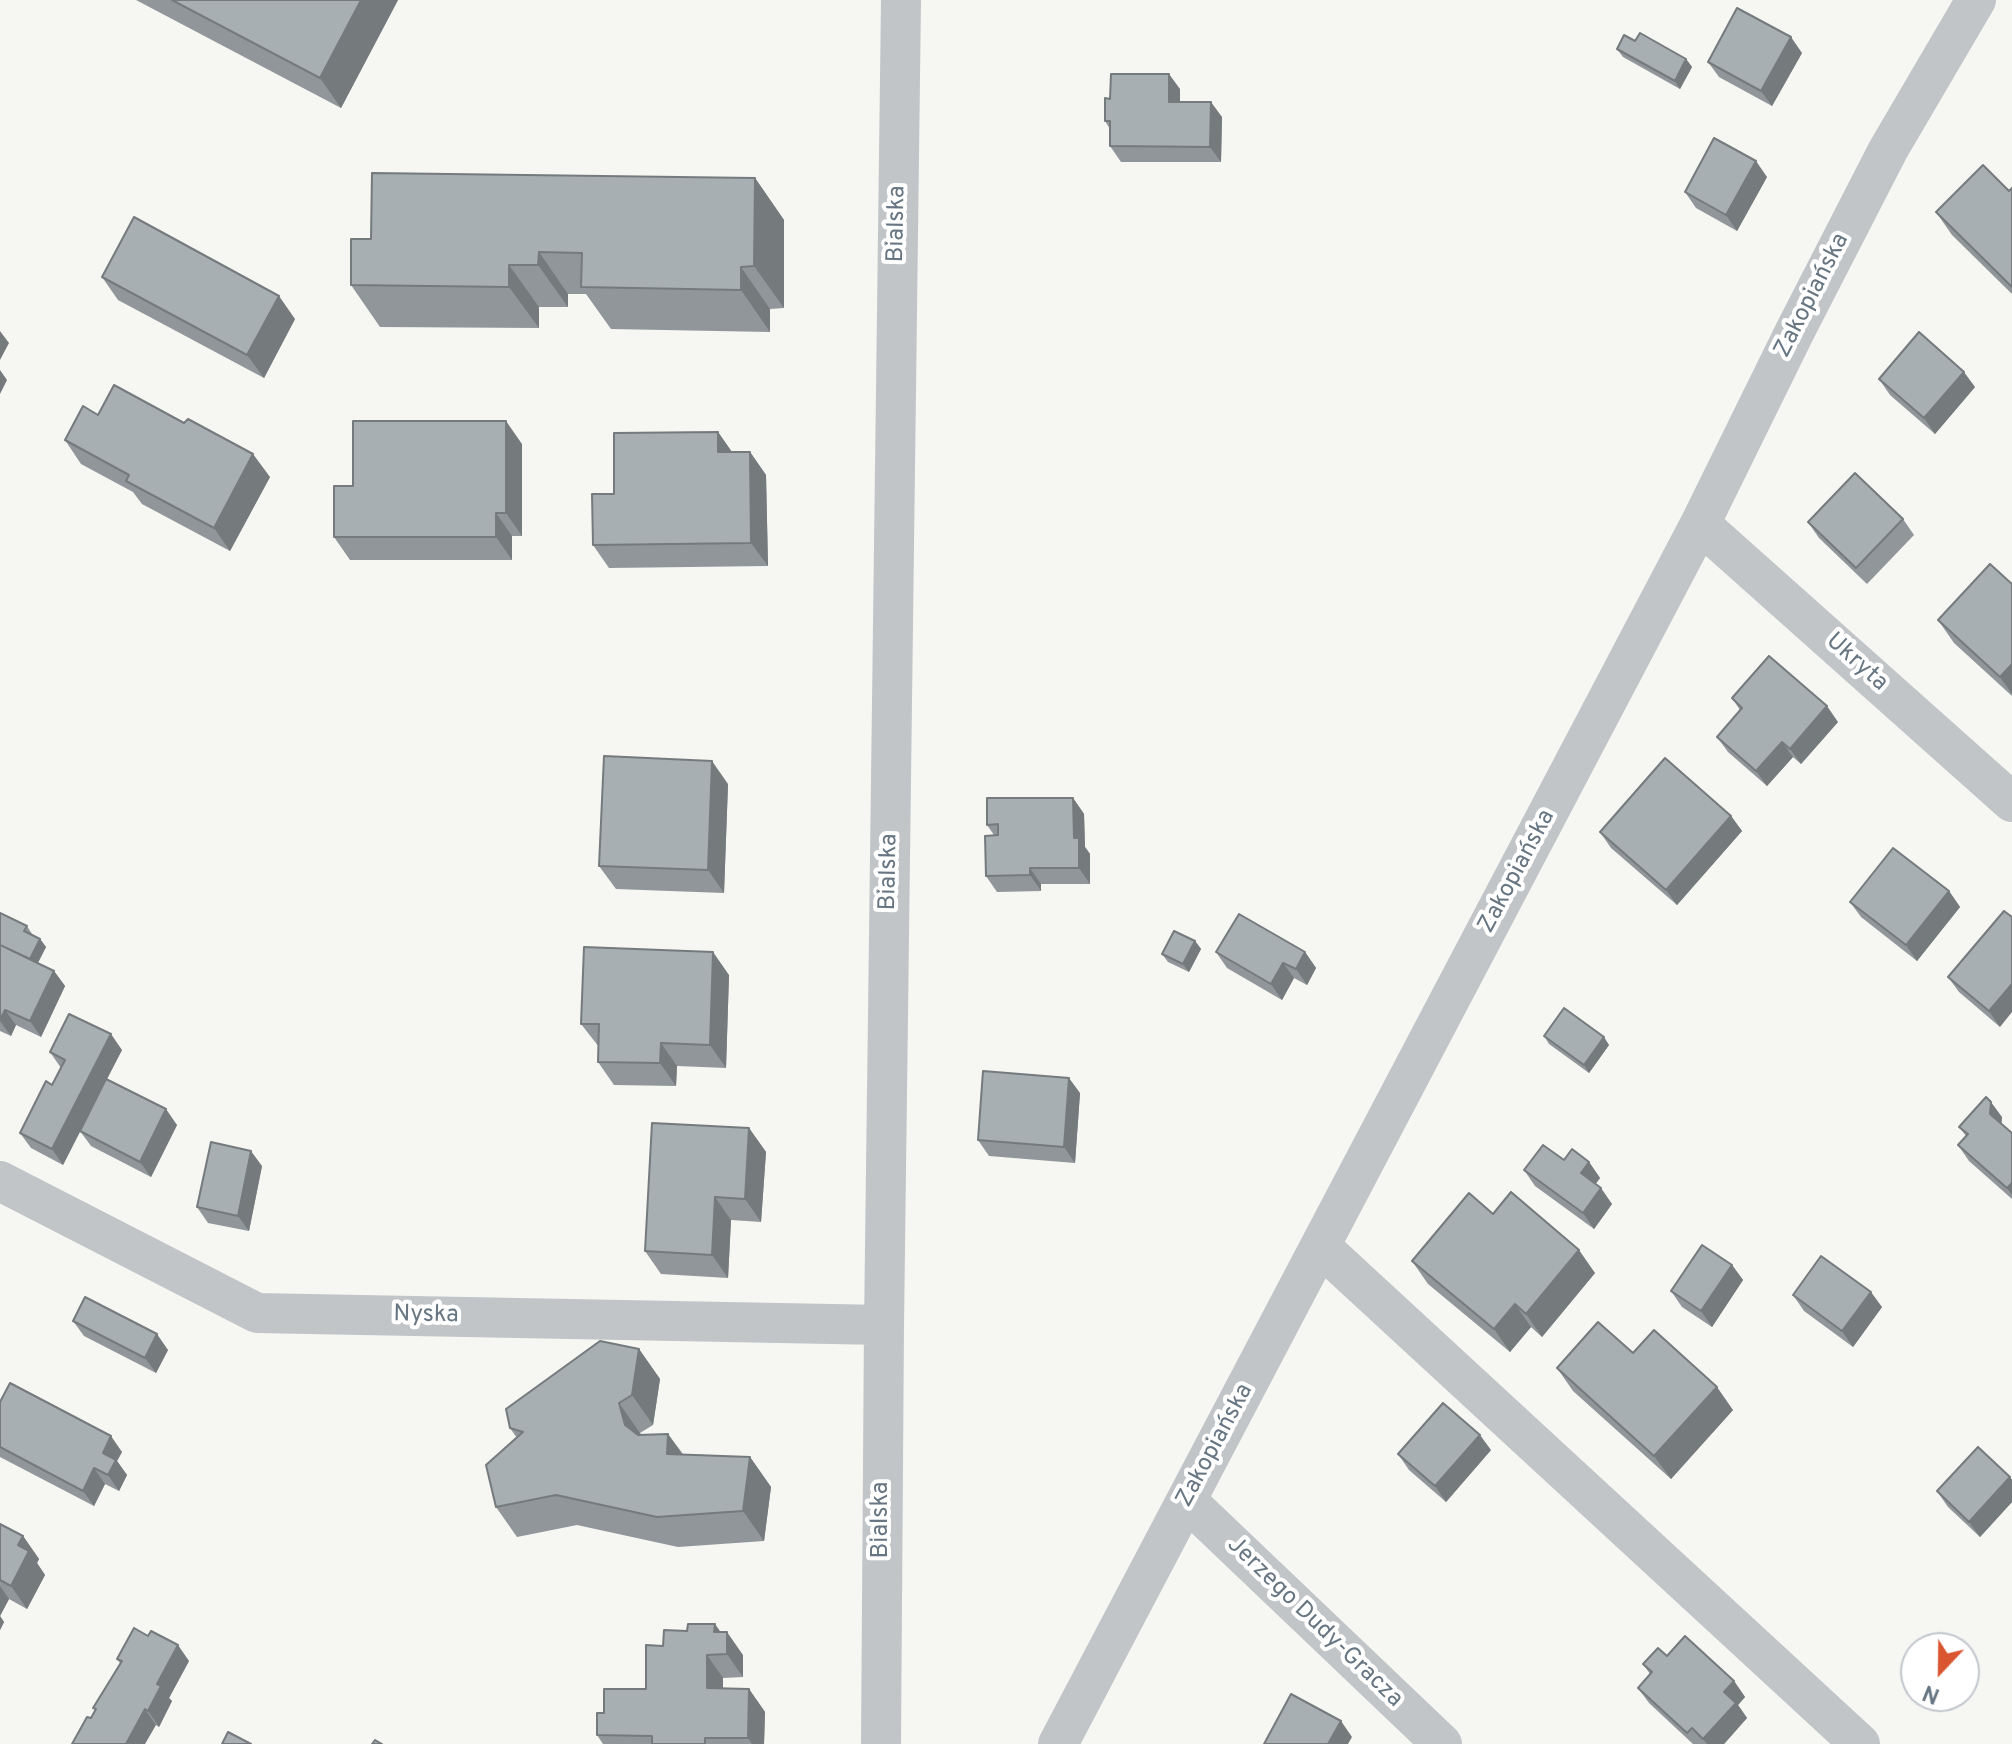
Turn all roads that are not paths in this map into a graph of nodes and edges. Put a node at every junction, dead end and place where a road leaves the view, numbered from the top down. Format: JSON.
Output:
{"nodes":[{"id":1,"x":901,"y":0,"type":"edge"},
{"id":2,"x":1976,"y":0,"type":"edge"},
{"id":3,"x":1700,"y":524,"type":"junction"},
{"id":4,"x":2012,"y":802,"type":"edge"},
{"id":5,"x":0,"y":1181,"type":"edge"},
{"id":6,"x":1321,"y":1247,"type":"junction"},
{"id":7,"x":884,"y":1325,"type":"junction"},
{"id":8,"x":1187,"y":1501,"type":"junction"},
{"id":9,"x":881,"y":1744,"type":"edge"},
{"id":10,"x":1058,"y":1744,"type":"edge"},
{"id":11,"x":1442,"y":1744,"type":"edge"},
{"id":12,"x":1860,"y":1744,"type":"edge"}],
"edges":[{"from":1,"to":7,"type":"street","name":"Bialska"},
{"from":2,"to":3,"type":"street","name":"Zakopiańska"},
{"from":3,"to":4,"type":"street","name":"Ukryta"},
{"from":3,"to":6,"type":"street","name":"Zakopiańska"},
{"from":5,"to":7,"type":"street","name":"Nyska"},
{"from":6,"to":8,"type":"street","name":"Zakopiańska"},
{"from":6,"to":12,"type":"street"},
{"from":7,"to":9,"type":"street","name":"Bialska"},
{"from":8,"to":10,"type":"street","name":"Zakopiańska"},
{"from":8,"to":11,"type":"street","name":"Jerzego Dudy-Gracza"}]}
